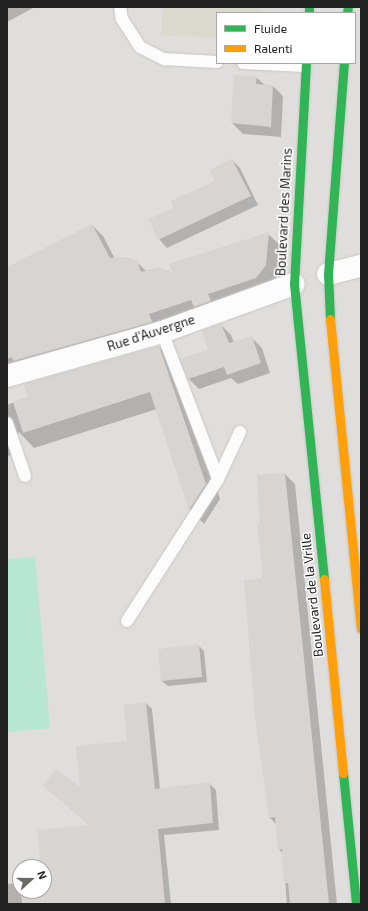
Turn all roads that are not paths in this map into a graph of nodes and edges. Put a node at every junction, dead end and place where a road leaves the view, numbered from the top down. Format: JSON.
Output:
{"nodes":[{"id":1,"x":120,"y":7,"type":"edge"},
{"id":2,"x":216,"y":62,"type":"edge"},
{"id":3,"x":306,"y":64,"type":"edge"},
{"id":4,"x":344,"y":64,"type":"edge"},
{"id":5,"x":361,"y":266,"type":"edge"},
{"id":6,"x":312,"y":278,"type":"junction"},
{"id":7,"x":162,"y":332,"type":"junction"},
{"id":8,"x":7,"y":376,"type":"edge"},
{"id":9,"x":7,"y":423,"type":"edge"},
{"id":10,"x":240,"y":432,"type":"dead end"},
{"id":11,"x":25,"y":476,"type":"dead end"},
{"id":12,"x":218,"y":479,"type":"junction"},
{"id":13,"x":127,"y":622,"type":"dead end"},
{"id":14,"x":361,"y":628,"type":"edge"},
{"id":15,"x":356,"y":904,"type":"edge"}],
"edges":[{"from":1,"to":2,"type":"lane"},
{"from":3,"to":6,"type":"main road","name":"Boulevard des Marins"},
{"from":4,"to":6,"type":"main road"},
{"from":5,"to":6,"type":"street","name":"Rue d'Auvergne"},
{"from":6,"to":7,"type":"street","name":"Rue d'Auvergne"},
{"from":6,"to":14,"type":"main road"},
{"from":6,"to":15,"type":"main road","name":"Boulevard de la Vrille"},
{"from":7,"to":8,"type":"street","name":"Rue d'Auvergne"},
{"from":7,"to":12,"type":"lane"},
{"from":9,"to":11,"type":"lane"},
{"from":10,"to":12,"type":"lane"},
{"from":12,"to":13,"type":"lane"}]}
